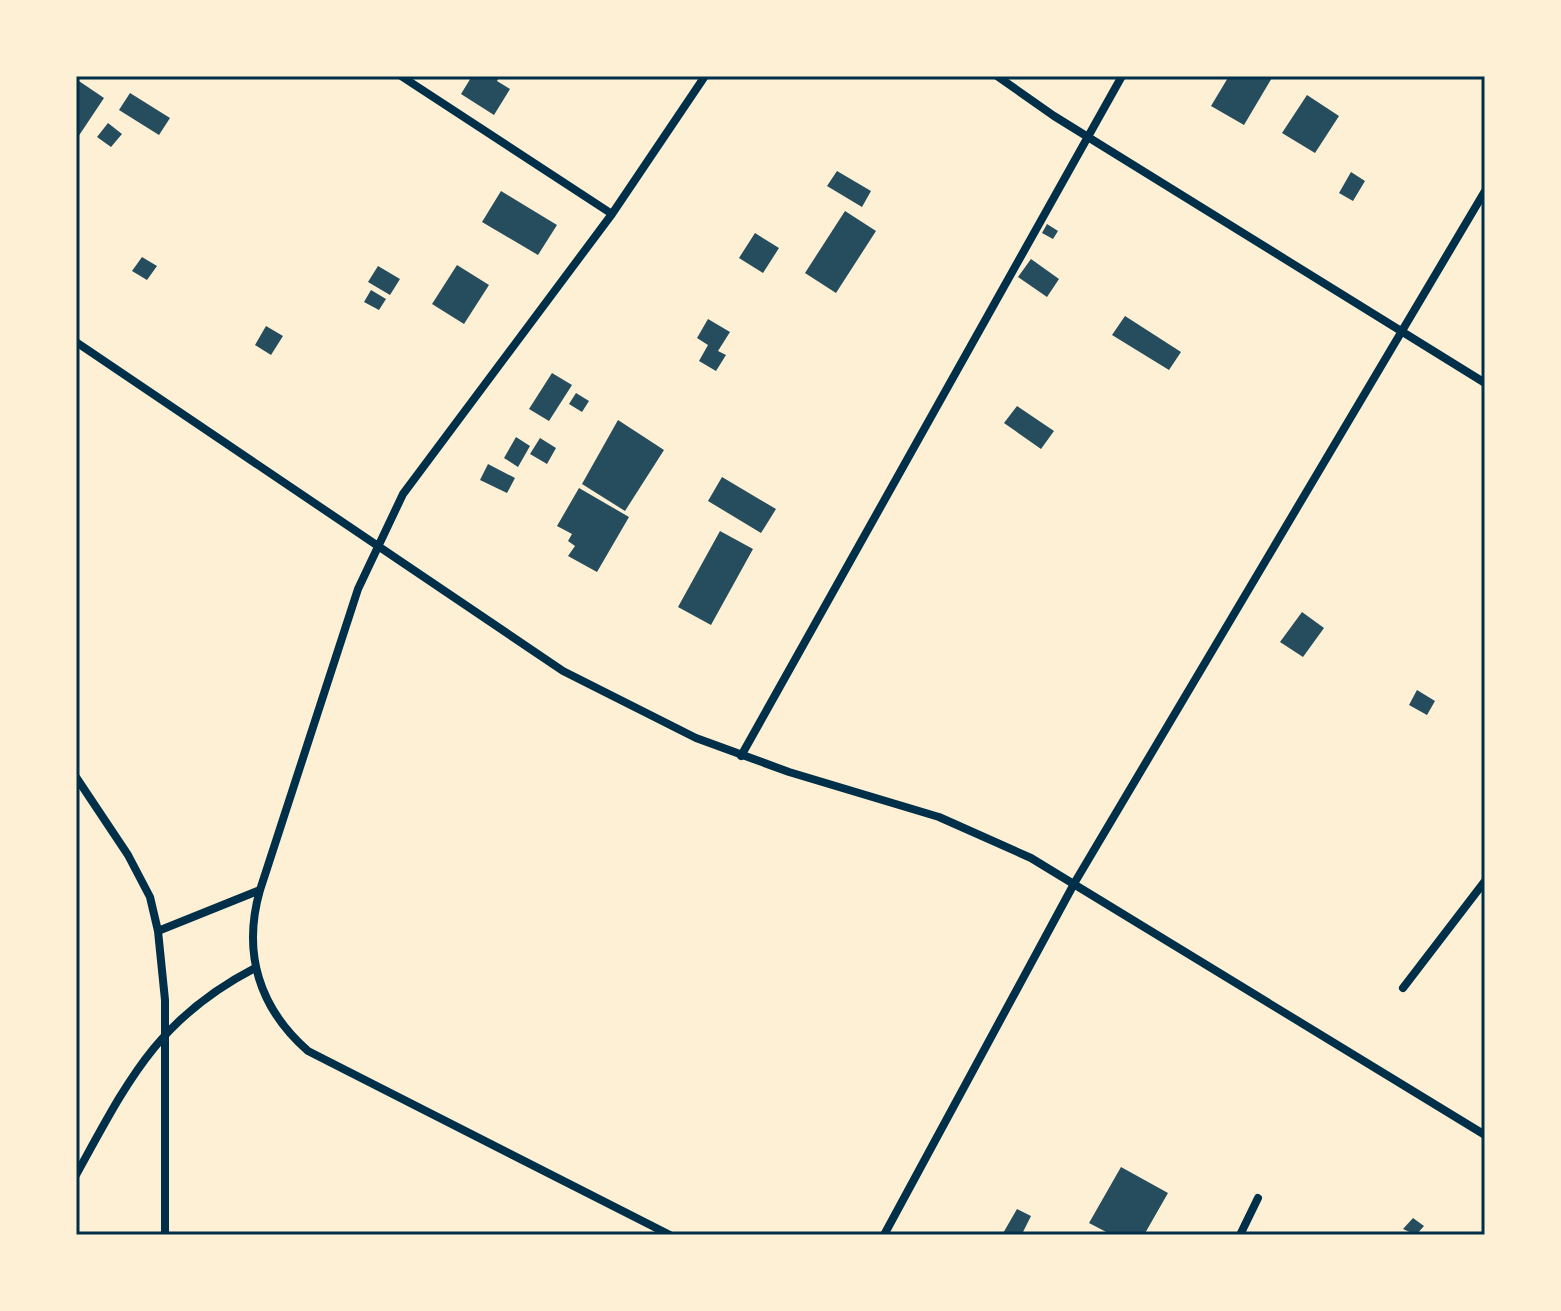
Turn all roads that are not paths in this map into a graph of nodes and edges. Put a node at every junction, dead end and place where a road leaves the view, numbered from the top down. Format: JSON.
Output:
{"nodes":[{"id":1,"x":401,"y":76,"type":"edge"},
{"id":2,"x":705,"y":76,"type":"edge"},
{"id":3,"x":997,"y":76,"type":"edge"},
{"id":4,"x":1122,"y":76,"type":"edge"},
{"id":5,"x":1088,"y":137,"type":"junction"},
{"id":6,"x":1485,"y":191,"type":"edge"},
{"id":7,"x":612,"y":214,"type":"junction"},
{"id":8,"x":1404,"y":330,"type":"junction"},
{"id":9,"x":76,"y":342,"type":"edge"},
{"id":10,"x":1485,"y":383,"type":"edge"},
{"id":11,"x":376,"y":545,"type":"junction"},
{"id":12,"x":741,"y":756,"type":"junction"},
{"id":13,"x":76,"y":777,"type":"edge"},
{"id":14,"x":1485,"y":881,"type":"edge"},
{"id":15,"x":1075,"y":882,"type":"junction"},
{"id":16,"x":260,"y":890,"type":"junction"},
{"id":17,"x":158,"y":931,"type":"junction"},
{"id":18,"x":255,"y":968,"type":"junction"},
{"id":19,"x":1403,"y":988,"type":"dead end"},
{"id":20,"x":166,"y":1031,"type":"junction"},
{"id":21,"x":1485,"y":1135,"type":"edge"},
{"id":22,"x":76,"y":1175,"type":"edge"},
{"id":23,"x":1258,"y":1198,"type":"dead end"},
{"id":24,"x":165,"y":1235,"type":"edge"},
{"id":25,"x":670,"y":1235,"type":"edge"},
{"id":26,"x":884,"y":1235,"type":"edge"},
{"id":27,"x":1240,"y":1235,"type":"edge"}],
"edges":[{"from":1,"to":7,"type":"street"},
{"from":2,"to":7,"type":"street"},
{"from":3,"to":5,"type":"street"},
{"from":4,"to":5,"type":"street"},
{"from":5,"to":8,"type":"street"},
{"from":5,"to":12,"type":"street"},
{"from":6,"to":8,"type":"street"},
{"from":7,"to":11,"type":"street"},
{"from":8,"to":10,"type":"street"},
{"from":8,"to":15,"type":"street"},
{"from":9,"to":11,"type":"street"},
{"from":11,"to":12,"type":"street"},
{"from":11,"to":16,"type":"street"},
{"from":12,"to":15,"type":"street"},
{"from":13,"to":17,"type":"street"},
{"from":14,"to":19,"type":"street"},
{"from":15,"to":21,"type":"street"},
{"from":15,"to":26,"type":"street"},
{"from":16,"to":17,"type":"street"},
{"from":16,"to":18,"type":"street"},
{"from":17,"to":20,"type":"street"},
{"from":18,"to":20,"type":"street"},
{"from":18,"to":25,"type":"street"},
{"from":20,"to":22,"type":"street"},
{"from":20,"to":24,"type":"street"},
{"from":23,"to":27,"type":"street"}]}
